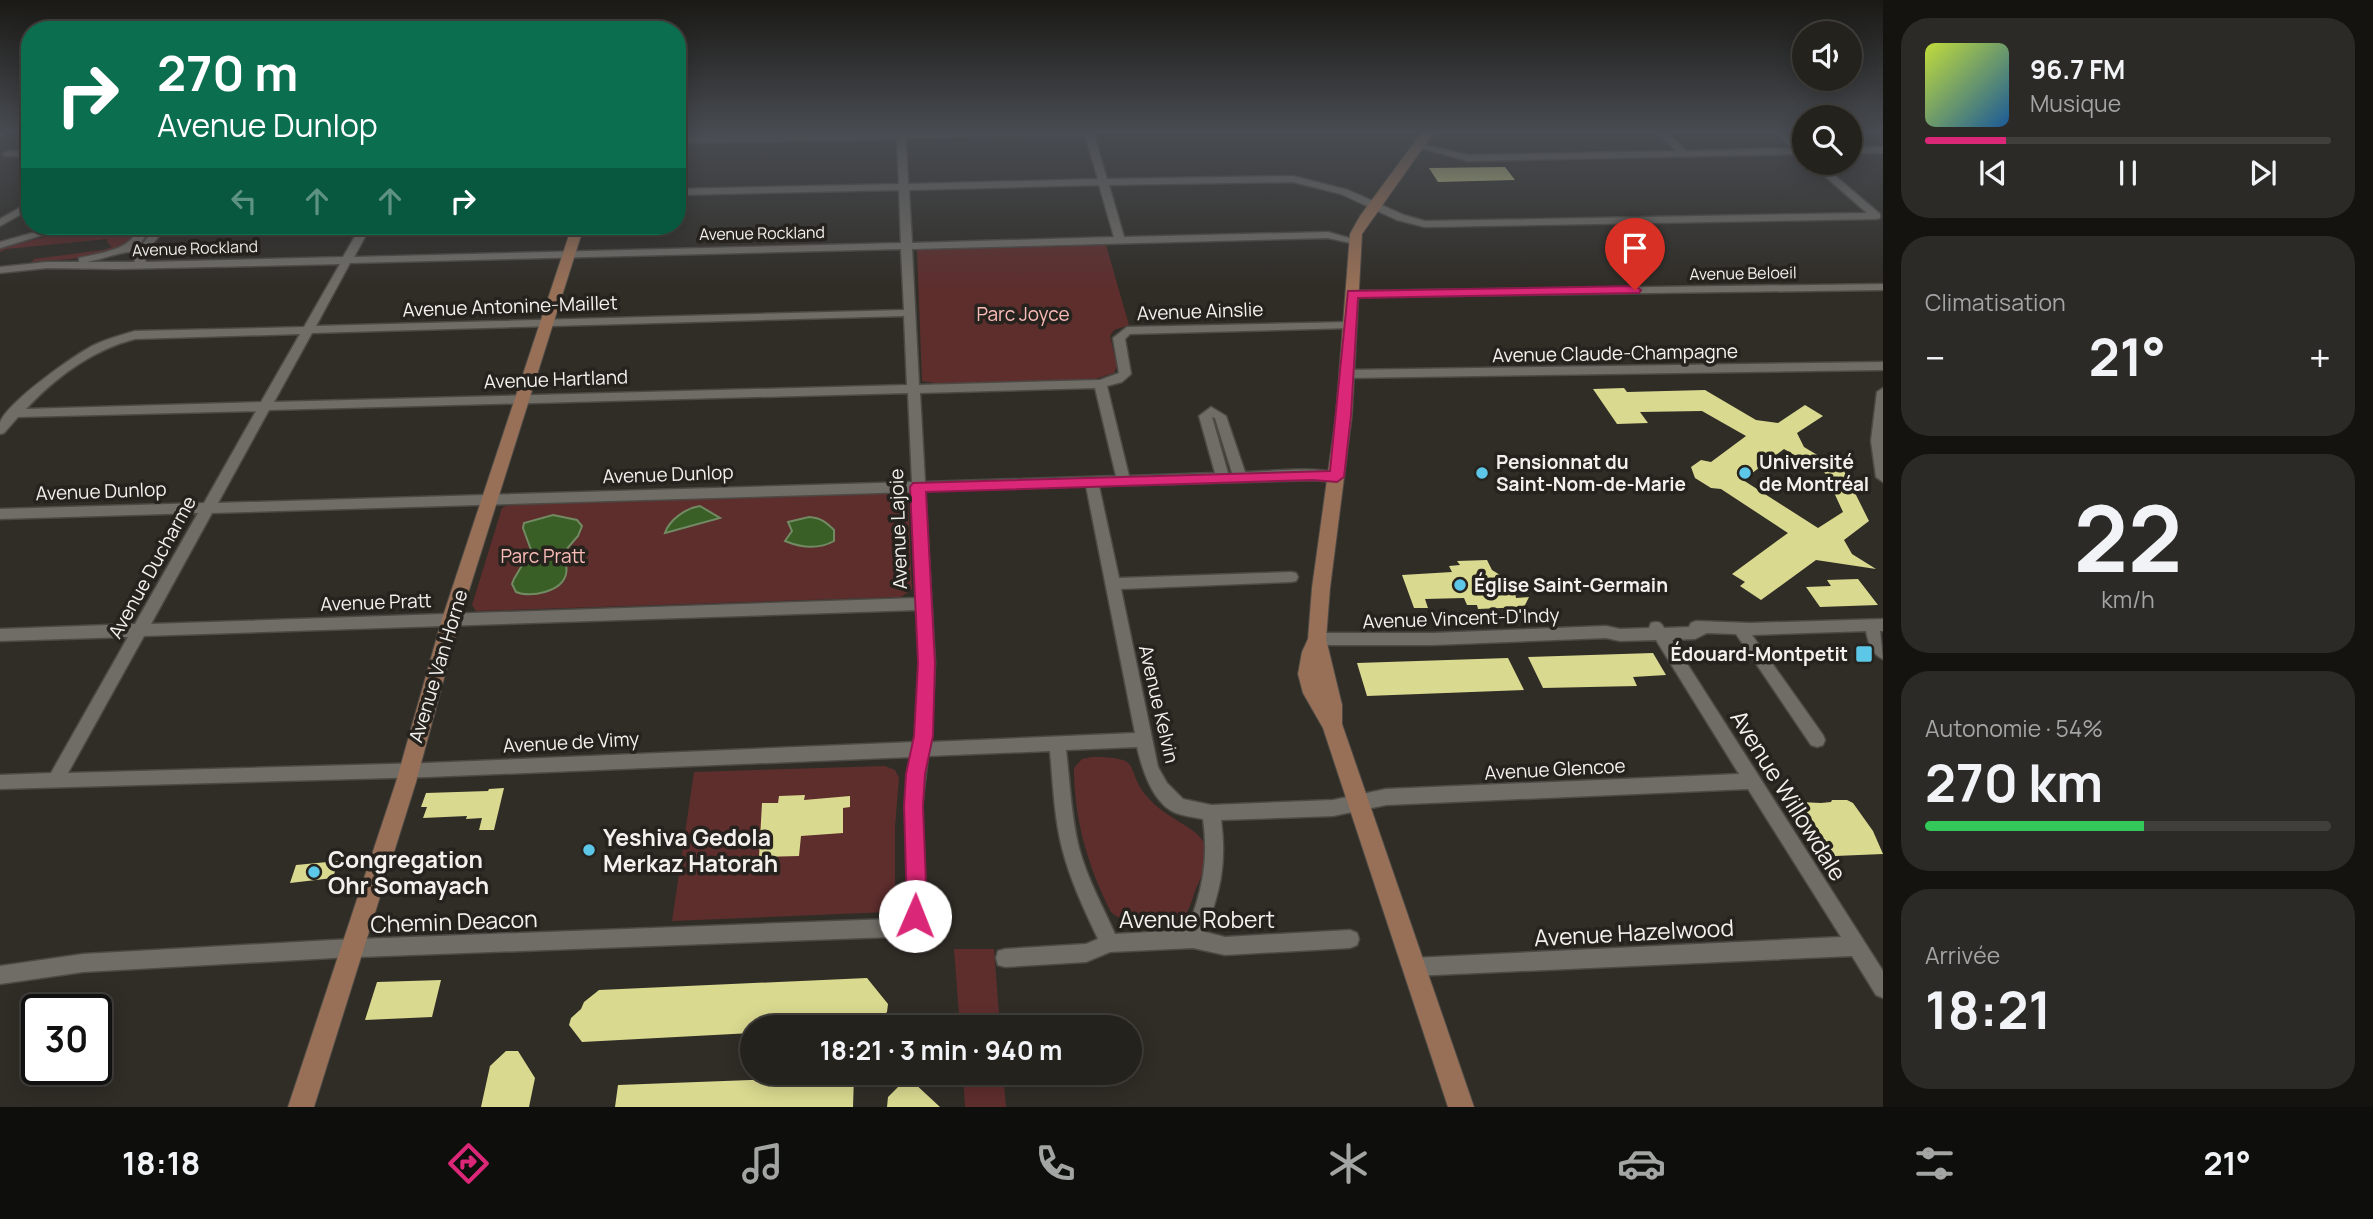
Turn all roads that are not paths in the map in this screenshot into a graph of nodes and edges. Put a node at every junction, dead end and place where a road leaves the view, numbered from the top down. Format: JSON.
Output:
{"nodes":[{"id":1,"x":1104,"y":183,"type":"edge"},
{"id":2,"x":904,"y":184,"type":"edge"},
{"id":3,"x":1071,"y":184,"type":"edge"},
{"id":4,"x":1310,"y":184,"type":"edge"},
{"id":5,"x":1390,"y":184,"type":"edge"},
{"id":6,"x":1839,"y":184,"type":"edge"},
{"id":7,"x":904,"y":187,"type":"junction"},
{"id":8,"x":686,"y":192,"type":"edge"},
{"id":9,"x":1374,"y":205,"type":"junction"},
{"id":10,"x":21,"y":210,"type":"edge"},
{"id":11,"x":1881,"y":219,"type":"edge"},
{"id":12,"x":0,"y":223,"type":"edge"},
{"id":13,"x":21,"y":235,"type":"edge"},
{"id":14,"x":29,"y":235,"type":"edge"},
{"id":15,"x":141,"y":235,"type":"edge"},
{"id":16,"x":155,"y":235,"type":"edge"},
{"id":17,"x":361,"y":235,"type":"edge"},
{"id":18,"x":575,"y":235,"type":"edge"},
{"id":19,"x":1120,"y":240,"type":"junction"},
{"id":20,"x":1355,"y":241,"type":"junction"},
{"id":21,"x":0,"y":242,"type":"edge"},
{"id":22,"x":135,"y":243,"type":"junction"},
{"id":23,"x":907,"y":245,"type":"junction"},
{"id":24,"x":569,"y":253,"type":"junction"},
{"id":25,"x":347,"y":259,"type":"junction"},
{"id":26,"x":141,"y":264,"type":"junction"},
{"id":27,"x":47,"y":265,"type":"junction"},
{"id":28,"x":128,"y":265,"type":"junction"},
{"id":29,"x":0,"y":270,"type":"edge"},
{"id":30,"x":1883,"y":288,"type":"edge"},
{"id":31,"x":1352,"y":294,"type":"junction"},
{"id":32,"x":908,"y":313,"type":"junction"},
{"id":33,"x":547,"y":322,"type":"junction"},
{"id":34,"x":1350,"y":325,"type":"junction"},
{"id":35,"x":307,"y":330,"type":"junction"},
{"id":36,"x":1883,"y":366,"type":"edge"},
{"id":37,"x":1347,"y":374,"type":"junction"},
{"id":38,"x":1100,"y":384,"type":"junction"},
{"id":39,"x":913,"y":388,"type":"junction"},
{"id":40,"x":1883,"y":392,"type":"edge"},
{"id":41,"x":522,"y":400,"type":"junction"},
{"id":42,"x":264,"y":407,"type":"junction"},
{"id":43,"x":13,"y":413,"type":"junction"},
{"id":44,"x":0,"y":430,"type":"edge"},
{"id":45,"x":1223,"y":477,"type":"junction"},
{"id":46,"x":1240,"y":477,"type":"junction"},
{"id":47,"x":1337,"y":477,"type":"junction"},
{"id":48,"x":1883,"y":477,"type":"edge"},
{"id":49,"x":1124,"y":480,"type":"junction"},
{"id":50,"x":1092,"y":482,"type":"junction"},
{"id":51,"x":918,"y":487,"type":"junction"},
{"id":52,"x":490,"y":499,"type":"junction"},
{"id":53,"x":209,"y":506,"type":"junction"},
{"id":54,"x":0,"y":514,"type":"edge"},
{"id":55,"x":1291,"y":577,"type":"dead end"},
{"id":56,"x":1112,"y":584,"type":"junction"},
{"id":57,"x":922,"y":604,"type":"junction"},
{"id":58,"x":451,"y":620,"type":"junction"},
{"id":59,"x":1879,"y":628,"type":"edge"},
{"id":60,"x":138,"y":629,"type":"junction"},
{"id":61,"x":1740,"y":629,"type":"junction"},
{"id":62,"x":1658,"y":631,"type":"junction"},
{"id":63,"x":0,"y":635,"type":"edge"},
{"id":64,"x":1317,"y":639,"type":"junction"},
{"id":65,"x":1883,"y":653,"type":"edge"},
{"id":66,"x":1144,"y":740,"type":"junction"},
{"id":67,"x":1817,"y":740,"type":"dead end"},
{"id":68,"x":1057,"y":743,"type":"junction"},
{"id":69,"x":920,"y":751,"type":"junction"},
{"id":70,"x":408,"y":770,"type":"junction"},
{"id":71,"x":1754,"y":780,"type":"junction"},
{"id":72,"x":55,"y":781,"type":"junction"},
{"id":73,"x":0,"y":782,"type":"edge"},
{"id":74,"x":1358,"y":804,"type":"junction"},
{"id":75,"x":1212,"y":813,"type":"junction"},
{"id":76,"x":910,"y":922,"type":"joint"},
{"id":77,"x":1193,"y":939,"type":"junction"},
{"id":78,"x":1350,"y":940,"type":"dead end"},
{"id":79,"x":1110,"y":943,"type":"junction"},
{"id":80,"x":1857,"y":946,"type":"junction"},
{"id":81,"x":353,"y":949,"type":"junction"},
{"id":82,"x":1005,"y":958,"type":"dead end"},
{"id":83,"x":1413,"y":967,"type":"junction"},
{"id":84,"x":0,"y":975,"type":"edge"},
{"id":85,"x":1883,"y":988,"type":"edge"},
{"id":86,"x":301,"y":1107,"type":"edge"},
{"id":87,"x":1461,"y":1107,"type":"edge"}],
"edges":[{"from":1,"to":19,"type":"street"},
{"from":2,"to":7,"type":"street","name":"Avenue Lajoie"},
{"from":3,"to":7,"type":"street"},
{"from":4,"to":9,"type":"street"},
{"from":5,"to":9,"type":"main road"},
{"from":6,"to":11,"type":"street"},
{"from":7,"to":8,"type":"street"},
{"from":7,"to":23,"type":"street","name":"Avenue Lajoie"},
{"from":9,"to":11,"type":"street"},
{"from":9,"to":20,"type":"main road"},
{"from":10,"to":12,"type":"street"},
{"from":13,"to":21,"type":"street"},
{"from":14,"to":21,"type":"street"},
{"from":15,"to":22,"type":"street"},
{"from":16,"to":26,"type":"street"},
{"from":17,"to":25,"type":"street","name":"Avenue Ducharme"},
{"from":18,"to":24,"type":"main road","name":"Avenue Van Horne"},
{"from":19,"to":20,"type":"street","name":"Avenue Rockland"},
{"from":19,"to":23,"type":"street","name":"Avenue Rockland"},
{"from":20,"to":31,"type":"main road"},
{"from":22,"to":27,"type":"street"},
{"from":22,"to":28,"type":"street"},
{"from":23,"to":24,"type":"street","name":"Avenue Rockland"},
{"from":23,"to":32,"type":"street","name":"Avenue Lajoie"},
{"from":24,"to":25,"type":"street","name":"Avenue Rockland"},
{"from":24,"to":33,"type":"main road","name":"Avenue Van Horne"},
{"from":25,"to":26,"type":"street","name":"Avenue Rockland"},
{"from":25,"to":35,"type":"street","name":"Avenue Ducharme"},
{"from":26,"to":28,"type":"street","name":"Avenue Rockland"},
{"from":27,"to":28,"type":"street","name":"Avenue Rockland"},
{"from":27,"to":29,"type":"street","name":"Avenue Rockland"},
{"from":30,"to":31,"type":"street","name":"Avenue Beloeil"},
{"from":31,"to":34,"type":"main road"},
{"from":32,"to":33,"type":"street","name":"Avenue Antonine-Maillet"},
{"from":32,"to":39,"type":"street","name":"Avenue Lajoie"},
{"from":33,"to":35,"type":"street","name":"Avenue Antonine-Maillet"},
{"from":33,"to":41,"type":"main road","name":"Avenue Van Horne"},
{"from":34,"to":37,"type":"main road"},
{"from":34,"to":38,"type":"street","name":"Avenue Ainslie"},
{"from":35,"to":42,"type":"street","name":"Avenue Ducharme"},
{"from":35,"to":43,"type":"street","name":"Avenue Antonine-Maillet"},
{"from":36,"to":37,"type":"street","name":"Avenue Claude-Champagne"},
{"from":37,"to":47,"type":"main road"},
{"from":38,"to":39,"type":"street","name":"Avenue Hartland"},
{"from":38,"to":49,"type":"street"},
{"from":39,"to":41,"type":"street","name":"Avenue Hartland"},
{"from":39,"to":51,"type":"street","name":"Avenue Lajoie"},
{"from":40,"to":48,"type":"street"},
{"from":41,"to":42,"type":"street","name":"Avenue Hartland"},
{"from":41,"to":52,"type":"main road","name":"Avenue Van Horne"},
{"from":42,"to":43,"type":"street","name":"Avenue Hartland"},
{"from":42,"to":53,"type":"street","name":"Avenue Ducharme"},
{"from":43,"to":44,"type":"street"},
{"from":45,"to":46,"type":"street","name":"Avenue Dunlop"},
{"from":45,"to":46,"type":"street"},
{"from":45,"to":49,"type":"street","name":"Avenue Dunlop"},
{"from":46,"to":47,"type":"street","name":"Avenue Dunlop"},
{"from":47,"to":64,"type":"main road"},
{"from":49,"to":50,"type":"street","name":"Avenue Dunlop"},
{"from":50,"to":51,"type":"street","name":"Avenue Dunlop"},
{"from":50,"to":56,"type":"street","name":"Avenue Kelvin"},
{"from":51,"to":52,"type":"street","name":"Avenue Dunlop"},
{"from":51,"to":57,"type":"street","name":"Avenue Lajoie"},
{"from":52,"to":53,"type":"street","name":"Avenue Dunlop"},
{"from":52,"to":58,"type":"main road","name":"Avenue Van Horne"},
{"from":53,"to":54,"type":"street","name":"Avenue Dunlop"},
{"from":53,"to":60,"type":"street","name":"Avenue Ducharme"},
{"from":55,"to":56,"type":"street"},
{"from":56,"to":66,"type":"street","name":"Avenue Kelvin"},
{"from":57,"to":58,"type":"street","name":"Avenue Pratt"},
{"from":57,"to":69,"type":"street","name":"Avenue Lajoie"},
{"from":58,"to":60,"type":"street","name":"Avenue Pratt"},
{"from":58,"to":70,"type":"main road","name":"Avenue Van Horne"},
{"from":59,"to":61,"type":"street","name":"Avenue Vincent-D'Indy"},
{"from":59,"to":65,"type":"street"},
{"from":60,"to":63,"type":"street","name":"Avenue Pratt"},
{"from":60,"to":72,"type":"street","name":"Avenue Ducharme"},
{"from":61,"to":62,"type":"street","name":"Avenue Vincent-D'Indy"},
{"from":61,"to":67,"type":"street"},
{"from":62,"to":64,"type":"street","name":"Avenue Vincent-D'Indy"},
{"from":62,"to":71,"type":"street","name":"Avenue Willowdale"},
{"from":64,"to":74,"type":"main road"},
{"from":66,"to":68,"type":"street","name":"Avenue de Vimy"},
{"from":66,"to":75,"type":"street","name":"Avenue Kelvin"},
{"from":68,"to":69,"type":"street","name":"Avenue de Vimy"},
{"from":68,"to":79,"type":"street"},
{"from":69,"to":70,"type":"street","name":"Avenue de Vimy"},
{"from":69,"to":76,"type":"street","name":"Avenue Lajoie"},
{"from":70,"to":72,"type":"street","name":"Avenue de Vimy"},
{"from":70,"to":81,"type":"main road","name":"Avenue Van Horne"},
{"from":71,"to":74,"type":"street","name":"Avenue Glencoe"},
{"from":71,"to":80,"type":"street","name":"Avenue Willowdale"},
{"from":72,"to":73,"type":"street","name":"Avenue de Vimy"},
{"from":74,"to":75,"type":"street"},
{"from":74,"to":83,"type":"main road"},
{"from":75,"to":77,"type":"street"},
{"from":76,"to":81,"type":"street","name":"Chemin Deacon"},
{"from":77,"to":78,"type":"street","name":"Avenue Robert"},
{"from":77,"to":79,"type":"street","name":"Avenue Robert"},
{"from":79,"to":82,"type":"street","name":"Avenue Robert"},
{"from":80,"to":83,"type":"street","name":"Avenue Hazelwood"},
{"from":80,"to":85,"type":"street","name":"Avenue Willowdale"},
{"from":81,"to":84,"type":"street","name":"Chemin Deacon"},
{"from":81,"to":86,"type":"main road","name":"Avenue Van Horne"},
{"from":83,"to":87,"type":"main road"}]}
